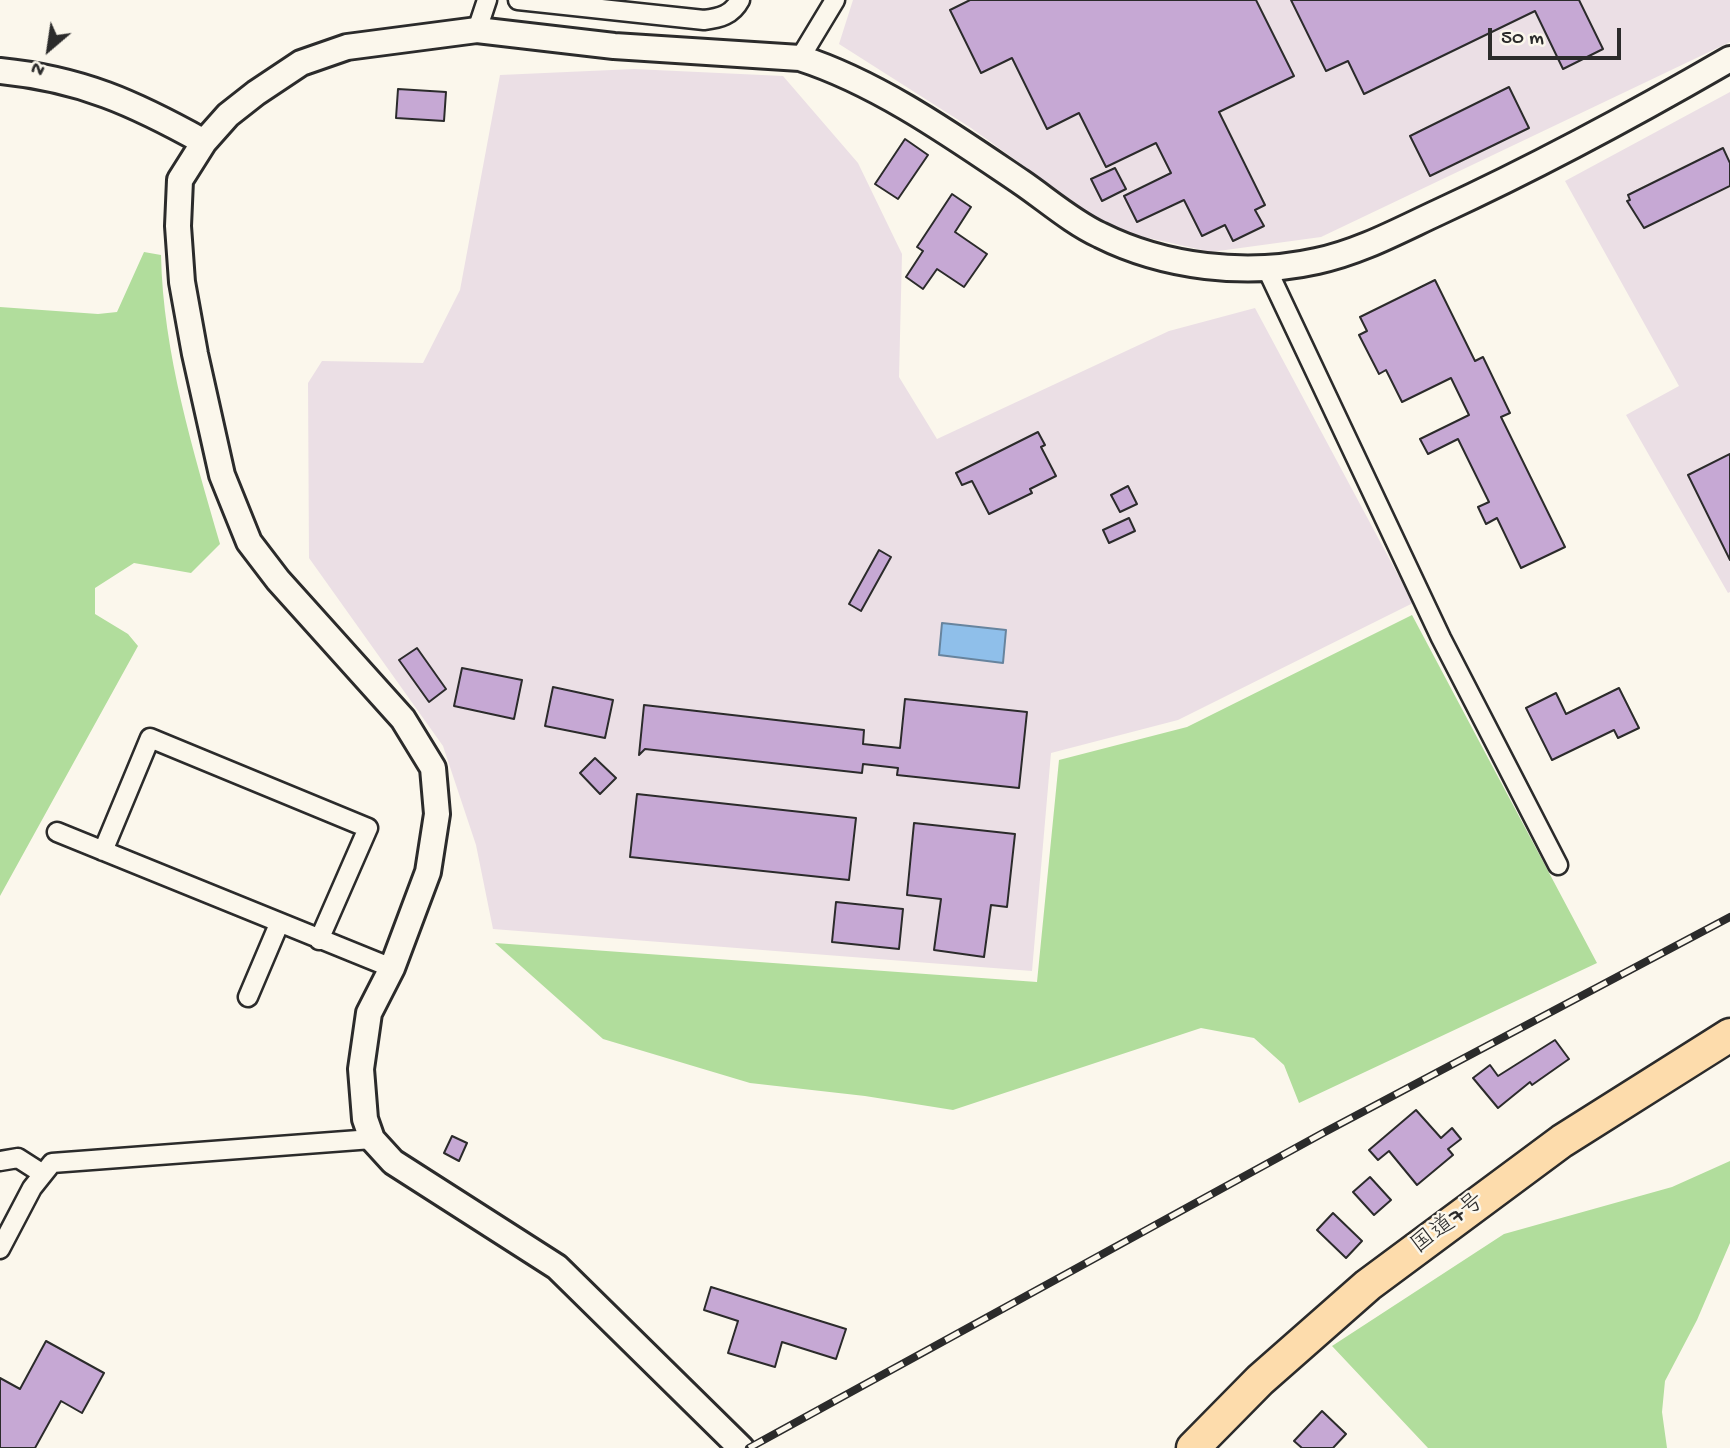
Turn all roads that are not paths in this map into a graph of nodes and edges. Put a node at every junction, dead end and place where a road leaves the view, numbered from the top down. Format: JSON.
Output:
{"nodes":[{"id":1,"x":487,"y":0,"type":"edge"},
{"id":2,"x":518,"y":0,"type":"edge"},
{"id":3,"x":740,"y":0,"type":"edge"},
{"id":4,"x":835,"y":0,"type":"edge"},
{"id":5,"x":477,"y":30,"type":"junction"},
{"id":6,"x":800,"y":58,"type":"junction"},
{"id":7,"x":1730,"y":60,"type":"edge"},
{"id":8,"x":0,"y":71,"type":"edge"},
{"id":9,"x":204,"y":142,"type":"junction"},
{"id":10,"x":1266,"y":267,"type":"junction"},
{"id":11,"x":57,"y":832,"type":"dead end"},
{"id":12,"x":103,"y":851,"type":"junction"},
{"id":13,"x":1558,"y":865,"type":"dead end"},
{"id":14,"x":279,"y":924,"type":"junction"},
{"id":15,"x":319,"y":940,"type":"junction"},
{"id":16,"x":393,"y":968,"type":"junction"},
{"id":17,"x":248,"y":997,"type":"dead end"},
{"id":18,"x":1730,"y":1035,"type":"edge"},
{"id":19,"x":372,"y":1139,"type":"junction"},
{"id":20,"x":0,"y":1161,"type":"edge"},
{"id":21,"x":43,"y":1174,"type":"junction"},
{"id":22,"x":0,"y":1249,"type":"edge"},
{"id":23,"x":741,"y":1448,"type":"edge"},
{"id":24,"x":1193,"y":1448,"type":"edge"}],
"edges":[{"from":1,"to":5,"type":"street"},
{"from":2,"to":3,"type":"street"},
{"from":4,"to":6,"type":"street"},
{"from":5,"to":6,"type":"street"},
{"from":5,"to":9,"type":"street"},
{"from":6,"to":10,"type":"street"},
{"from":7,"to":10,"type":"street"},
{"from":8,"to":9,"type":"street"},
{"from":9,"to":16,"type":"street"},
{"from":10,"to":13,"type":"street"},
{"from":11,"to":12,"type":"street"},
{"from":12,"to":14,"type":"street"},
{"from":12,"to":15,"type":"street"},
{"from":14,"to":15,"type":"street"},
{"from":14,"to":17,"type":"street"},
{"from":15,"to":16,"type":"street"},
{"from":16,"to":19,"type":"street"},
{"from":18,"to":24,"type":"highway","name":"国道7号"},
{"from":19,"to":21,"type":"street"},
{"from":19,"to":23,"type":"street"},
{"from":20,"to":21,"type":"street"},
{"from":21,"to":22,"type":"street"}]}
